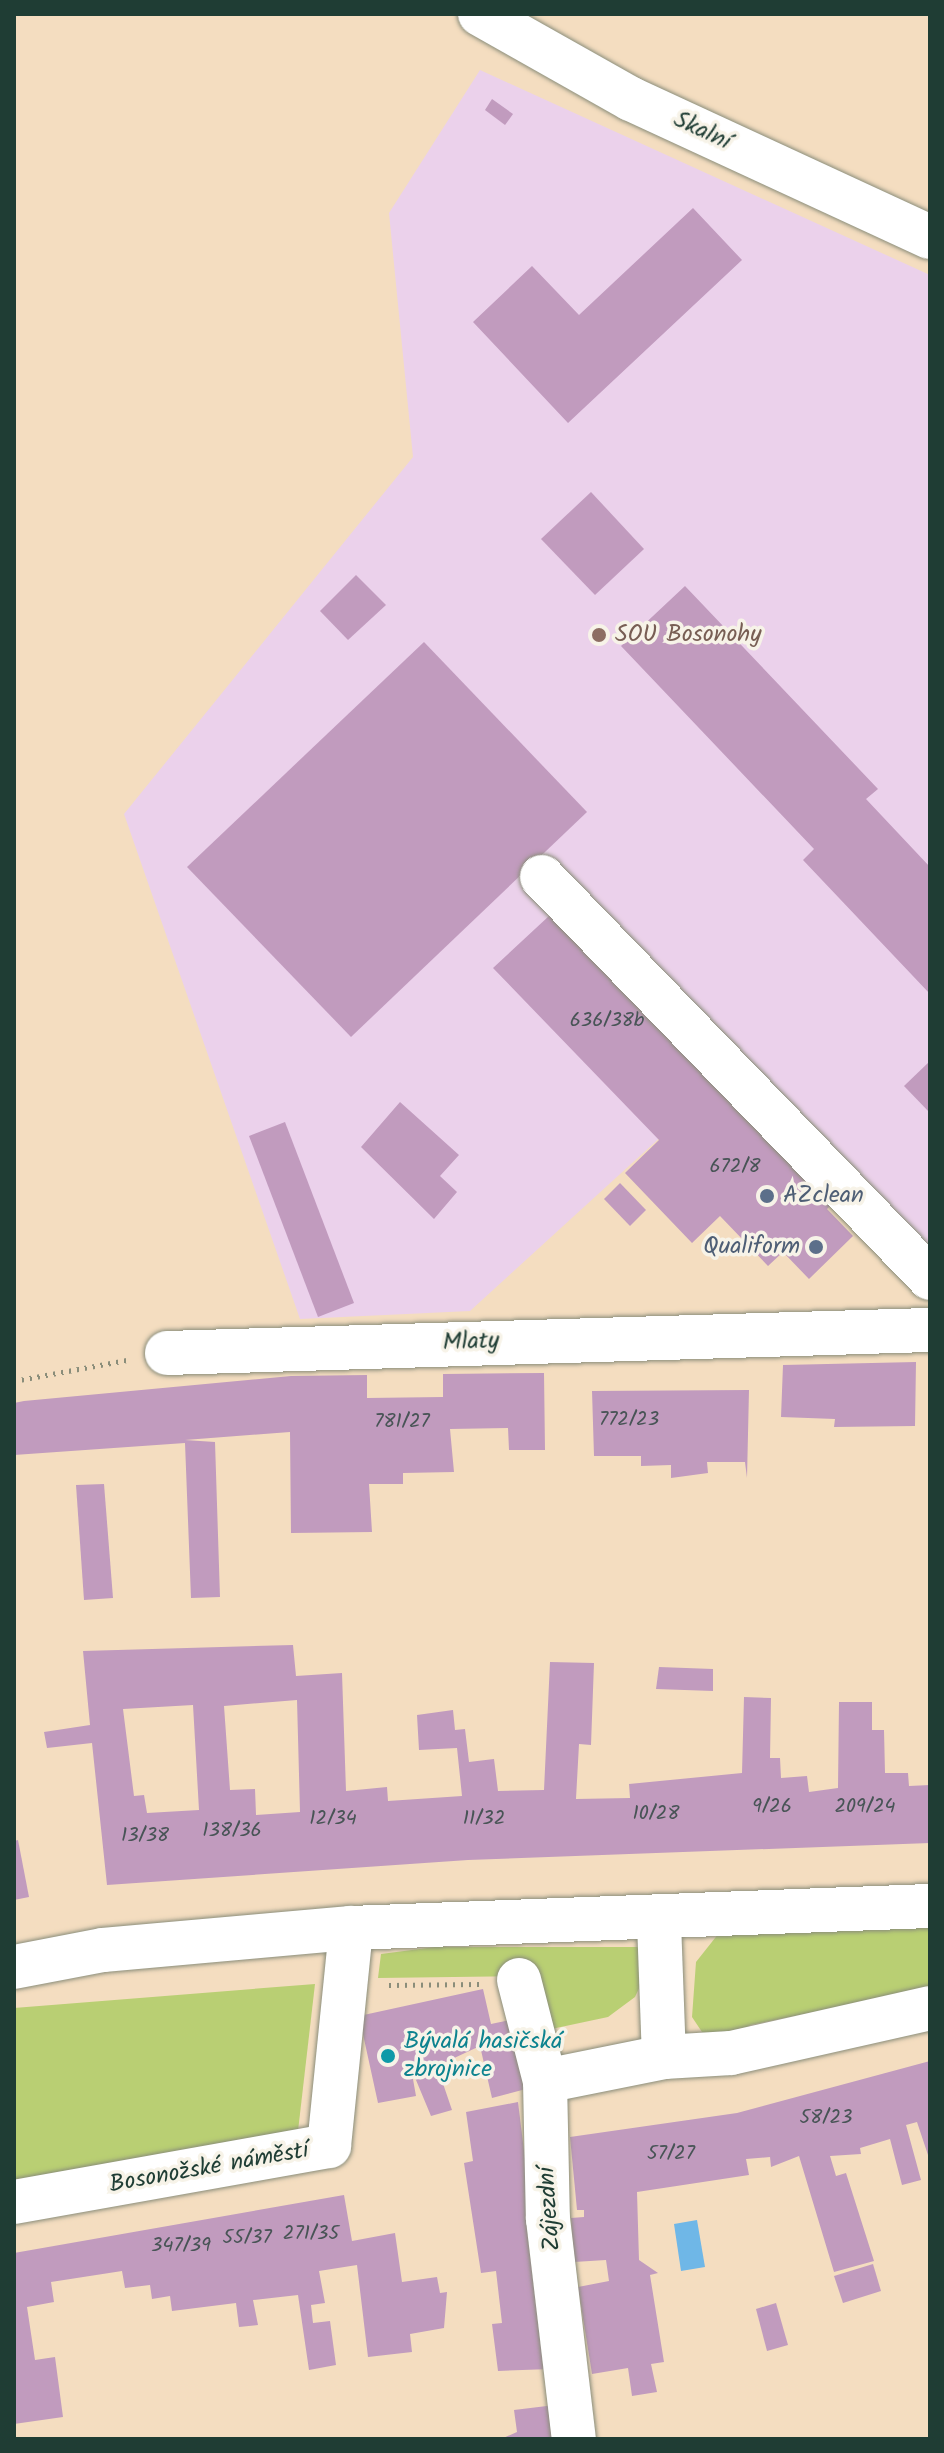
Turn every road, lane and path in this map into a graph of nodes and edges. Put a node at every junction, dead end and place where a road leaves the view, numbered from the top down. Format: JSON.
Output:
{"nodes":[{"id":1,"x":480,"y":14,"type":"edge"},
{"id":2,"x":930,"y":237,"type":"edge"},
{"id":3,"x":542,"y":877,"type":"dead end"},
{"id":4,"x":930,"y":1278,"type":"edge"},
{"id":5,"x":930,"y":1330,"type":"edge"},
{"id":6,"x":167,"y":1353,"type":"joint"},
{"id":7,"x":14,"y":1381,"type":"edge"},
{"id":8,"x":930,"y":1906,"type":"edge"},
{"id":9,"x":659,"y":1922,"type":"junction"},
{"id":10,"x":351,"y":1928,"type":"junction"},
{"id":11,"x":14,"y":1967,"type":"edge"},
{"id":12,"x":519,"y":1980,"type":"joint"},
{"id":13,"x":420,"y":1989,"type":"dead end"},
{"id":14,"x":930,"y":2008,"type":"edge"},
{"id":15,"x":664,"y":2057,"type":"junction"},
{"id":16,"x":545,"y":2081,"type":"junction"},
{"id":17,"x":14,"y":2202,"type":"edge"},
{"id":18,"x":574,"y":2439,"type":"edge"}],
"edges":[{"from":1,"to":2,"type":"street","name":"Skalní"},
{"from":3,"to":4,"type":"street"},
{"from":5,"to":6,"type":"street","name":"Mlaty"},
{"from":6,"to":7,"type":"path"},
{"from":8,"to":9,"type":"street"},
{"from":9,"to":10,"type":"street"},
{"from":9,"to":15,"type":"street"},
{"from":10,"to":11,"type":"street"},
{"from":10,"to":17,"type":"street","name":"Bosonožské náměstí"},
{"from":12,"to":13,"type":"path"},
{"from":12,"to":16,"type":"street","name":"Zájezdní"},
{"from":14,"to":15,"type":"street"},
{"from":15,"to":16,"type":"street"},
{"from":16,"to":18,"type":"street","name":"Zájezdní"}]}
